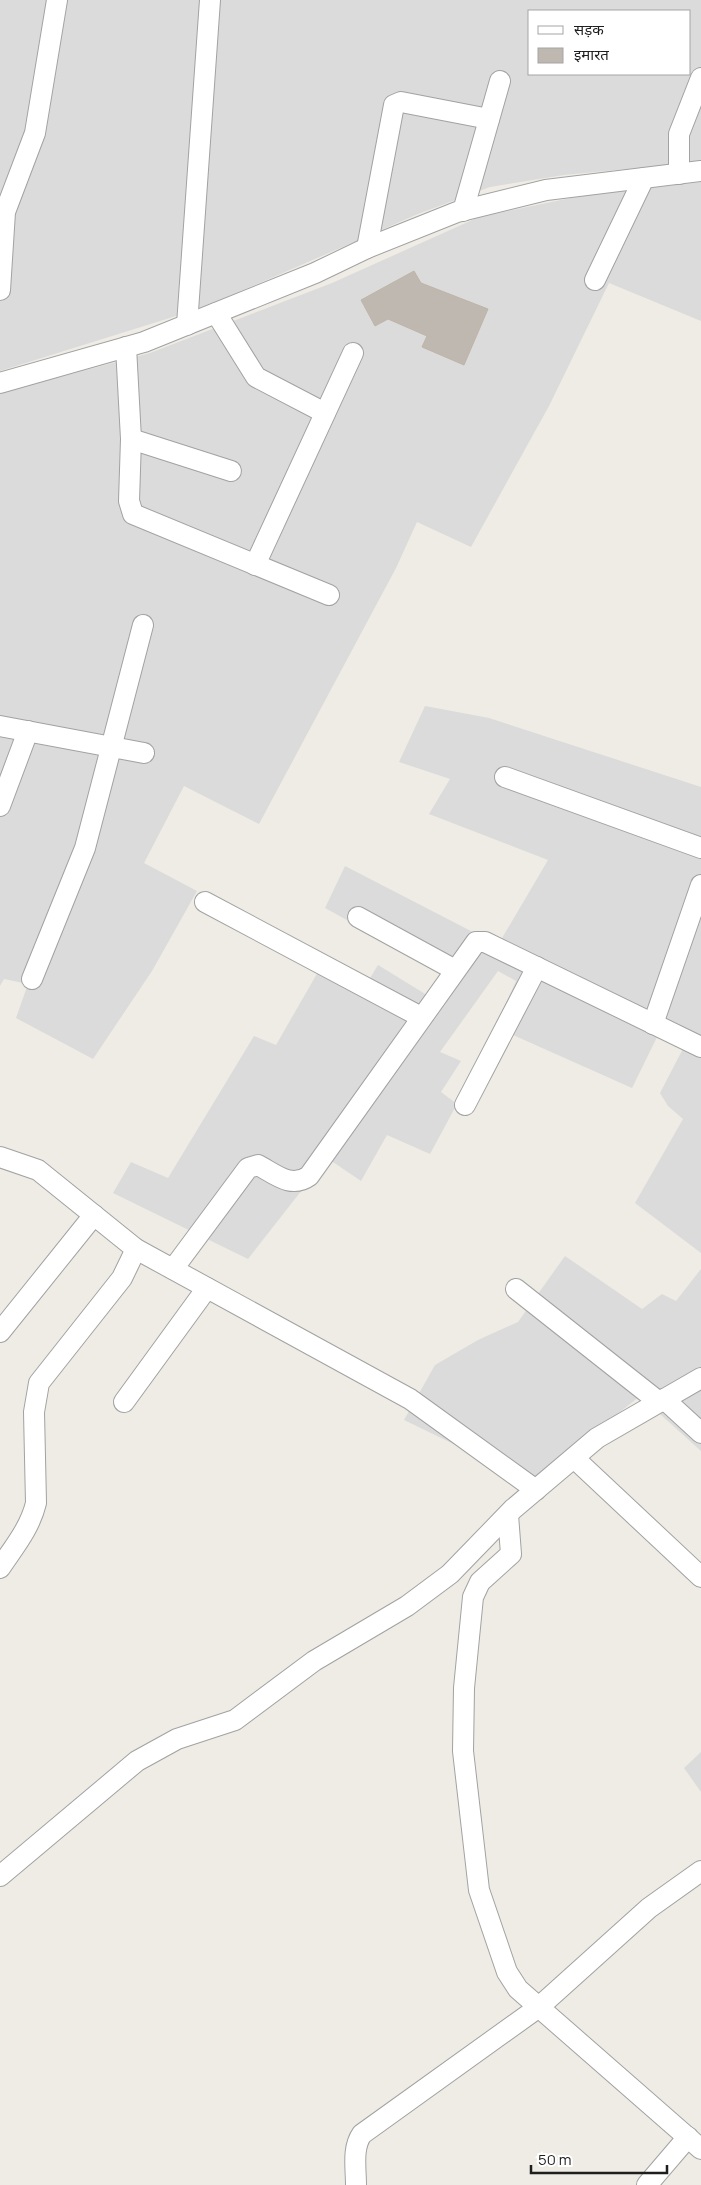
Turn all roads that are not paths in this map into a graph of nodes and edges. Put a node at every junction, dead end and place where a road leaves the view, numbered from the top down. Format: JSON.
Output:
{"nodes":[{"id":1,"x":56,"y":0,"type":"edge"},
{"id":2,"x":210,"y":0,"type":"edge"},
{"id":3,"x":701,"y":78,"type":"edge"},
{"id":4,"x":500,"y":81,"type":"dead end"},
{"id":5,"x":489,"y":119,"type":"junction"},
{"id":6,"x":695,"y":173,"type":"edge"},
{"id":7,"x":644,"y":178,"type":"junction"},
{"id":8,"x":463,"y":211,"type":"junction"},
{"id":9,"x":367,"y":248,"type":"junction"},
{"id":10,"x":595,"y":280,"type":"dead end"},
{"id":11,"x":0,"y":290,"type":"edge"},
{"id":12,"x":216,"y":313,"type":"junction"},
{"id":13,"x":187,"y":325,"type":"junction"},
{"id":14,"x":126,"y":347,"type":"junction"},
{"id":15,"x":353,"y":353,"type":"dead end"},
{"id":16,"x":0,"y":383,"type":"edge"},
{"id":17,"x":325,"y":413,"type":"junction"},
{"id":18,"x":131,"y":440,"type":"junction"},
{"id":19,"x":230,"y":471,"type":"dead end"},
{"id":20,"x":256,"y":565,"type":"junction"},
{"id":21,"x":329,"y":595,"type":"dead end"},
{"id":22,"x":143,"y":625,"type":"dead end"},
{"id":23,"x":0,"y":726,"type":"edge"},
{"id":24,"x":28,"y":732,"type":"junction"},
{"id":25,"x":112,"y":748,"type":"junction"},
{"id":26,"x":144,"y":753,"type":"dead end"},
{"id":27,"x":505,"y":777,"type":"dead end"},
{"id":28,"x":0,"y":806,"type":"edge"},
{"id":29,"x":701,"y":848,"type":"edge"},
{"id":30,"x":701,"y":885,"type":"edge"},
{"id":31,"x":205,"y":902,"type":"dead end"},
{"id":32,"x":358,"y":917,"type":"dead end"},
{"id":33,"x":537,"y":968,"type":"junction"},
{"id":34,"x":455,"y":970,"type":"junction"},
{"id":35,"x":32,"y":979,"type":"dead end"},
{"id":36,"x":421,"y":1017,"type":"junction"},
{"id":37,"x":653,"y":1024,"type":"junction"},
{"id":38,"x":701,"y":1047,"type":"edge"},
{"id":39,"x":465,"y":1105,"type":"dead end"},
{"id":40,"x":0,"y":1157,"type":"edge"},
{"id":41,"x":94,"y":1215,"type":"junction"},
{"id":42,"x":136,"y":1249,"type":"junction"},
{"id":43,"x":173,"y":1269,"type":"junction"},
{"id":44,"x":207,"y":1288,"type":"junction"},
{"id":45,"x":516,"y":1289,"type":"dead end"},
{"id":46,"x":0,"y":1332,"type":"edge"},
{"id":47,"x":701,"y":1378,"type":"edge"},
{"id":48,"x":661,"y":1400,"type":"junction"},
{"id":49,"x":124,"y":1402,"type":"dead end"},
{"id":50,"x":701,"y":1433,"type":"edge"},
{"id":51,"x":574,"y":1458,"type":"junction"},
{"id":52,"x":536,"y":1490,"type":"junction"},
{"id":53,"x":508,"y":1515,"type":"junction"},
{"id":54,"x":0,"y":1568,"type":"edge"},
{"id":55,"x":701,"y":1577,"type":"edge"},
{"id":56,"x":701,"y":1871,"type":"edge"},
{"id":57,"x":0,"y":1876,"type":"edge"},
{"id":58,"x":539,"y":2007,"type":"junction"},
{"id":59,"x":695,"y":2143,"type":"edge"},
{"id":60,"x":356,"y":2185,"type":"edge"},
{"id":61,"x":647,"y":2185,"type":"edge"}],
"edges":[{"from":1,"to":11,"type":"street"},
{"from":2,"to":13,"type":"street"},
{"from":3,"to":6,"type":"street"},
{"from":4,"to":5,"type":"street"},
{"from":5,"to":8,"type":"street"},
{"from":5,"to":9,"type":"street"},
{"from":6,"to":7,"type":"street"},
{"from":7,"to":8,"type":"street"},
{"from":7,"to":10,"type":"street"},
{"from":8,"to":9,"type":"street"},
{"from":9,"to":12,"type":"street"},
{"from":12,"to":13,"type":"street"},
{"from":12,"to":17,"type":"street"},
{"from":13,"to":14,"type":"street"},
{"from":14,"to":16,"type":"street"},
{"from":14,"to":18,"type":"street"},
{"from":15,"to":17,"type":"street"},
{"from":17,"to":20,"type":"street"},
{"from":18,"to":19,"type":"street"},
{"from":18,"to":20,"type":"street"},
{"from":20,"to":21,"type":"street"},
{"from":22,"to":25,"type":"street"},
{"from":23,"to":24,"type":"street"},
{"from":24,"to":25,"type":"street"},
{"from":24,"to":28,"type":"street"},
{"from":25,"to":26,"type":"street"},
{"from":25,"to":35,"type":"street"},
{"from":27,"to":29,"type":"street"},
{"from":30,"to":37,"type":"street"},
{"from":31,"to":36,"type":"street"},
{"from":32,"to":34,"type":"street"},
{"from":33,"to":34,"type":"street"},
{"from":33,"to":37,"type":"street"},
{"from":33,"to":39,"type":"street"},
{"from":34,"to":36,"type":"street"},
{"from":36,"to":43,"type":"street"},
{"from":37,"to":38,"type":"street"},
{"from":40,"to":41,"type":"street"},
{"from":41,"to":42,"type":"street"},
{"from":41,"to":46,"type":"street"},
{"from":42,"to":43,"type":"street"},
{"from":42,"to":54,"type":"street"},
{"from":43,"to":44,"type":"street"},
{"from":44,"to":49,"type":"street"},
{"from":44,"to":52,"type":"street"},
{"from":45,"to":48,"type":"street"},
{"from":47,"to":48,"type":"street"},
{"from":48,"to":50,"type":"street"},
{"from":48,"to":51,"type":"street"},
{"from":51,"to":52,"type":"street"},
{"from":51,"to":55,"type":"street"},
{"from":52,"to":53,"type":"street"},
{"from":53,"to":57,"type":"street"},
{"from":53,"to":58,"type":"street"},
{"from":56,"to":58,"type":"street"},
{"from":58,"to":59,"type":"street"},
{"from":58,"to":60,"type":"street"},
{"from":59,"to":61,"type":"street"}]}
